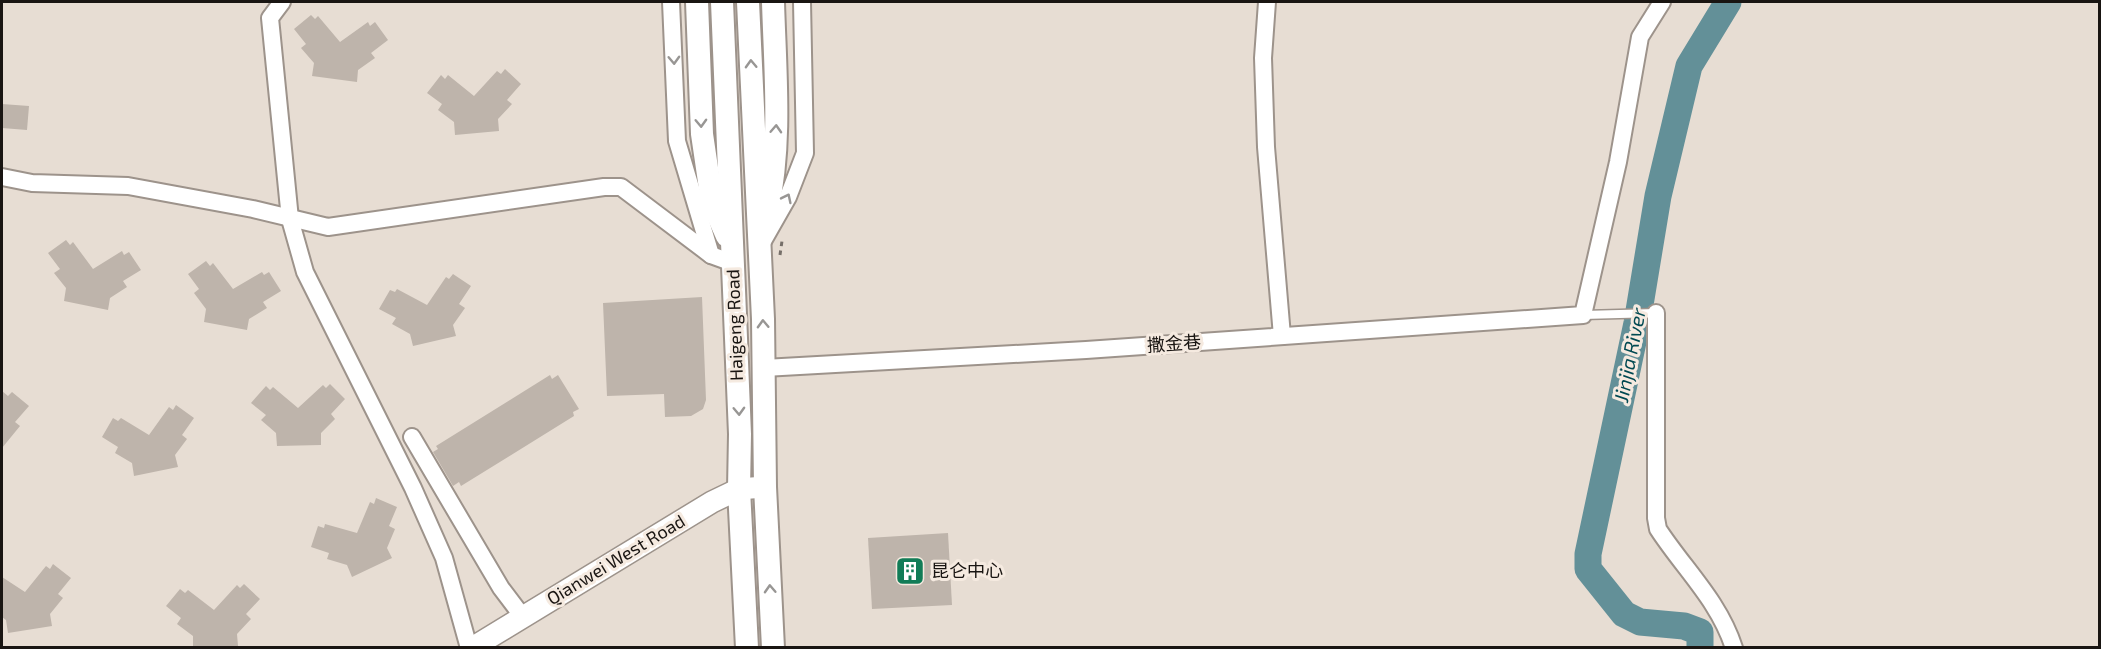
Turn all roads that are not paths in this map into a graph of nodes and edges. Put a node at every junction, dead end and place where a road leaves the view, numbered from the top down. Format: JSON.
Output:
{"nodes":[{"id":1,"x":282,"y":2,"type":"edge"},
{"id":2,"x":671,"y":2,"type":"edge"},
{"id":3,"x":698,"y":2,"type":"edge"},
{"id":4,"x":722,"y":2,"type":"edge"},
{"id":5,"x":748,"y":2,"type":"edge"},
{"id":6,"x":773,"y":2,"type":"edge"},
{"id":7,"x":802,"y":2,"type":"edge"},
{"id":8,"x":1267,"y":2,"type":"edge"},
{"id":9,"x":1662,"y":2,"type":"edge"},
{"id":10,"x":2,"y":177,"type":"edge"},
{"id":11,"x":290,"y":219,"type":"junction"},
{"id":12,"x":759,"y":249,"type":"junction"},
{"id":13,"x":726,"y":255,"type":"junction"},
{"id":14,"x":1656,"y":313,"type":"joint"},
{"id":15,"x":1583,"y":315,"type":"junction"},
{"id":16,"x":1282,"y":336,"type":"junction"},
{"id":17,"x":764,"y":369,"type":"junction"},
{"id":18,"x":412,"y":437,"type":"dead end"},
{"id":19,"x":765,"y":487,"type":"junction"},
{"id":20,"x":739,"y":489,"type":"junction"},
{"id":21,"x":523,"y":617,"type":"junction"},
{"id":22,"x":470,"y":648,"type":"edge"},
{"id":23,"x":747,"y":648,"type":"edge"},
{"id":24,"x":773,"y":648,"type":"edge"},
{"id":25,"x":1734,"y":648,"type":"edge"}],
"edges":[{"from":1,"to":11,"type":"street"},
{"from":2,"to":13,"type":"street","one_way":true},
{"from":3,"to":13,"type":"main road","one_way":true},
{"from":4,"to":13,"type":"main road","name":"Haigeng Road"},
{"from":12,"to":5,"type":"main road","name":"Haigeng Road","one_way":true},
{"from":12,"to":6,"type":"main road","one_way":true},
{"from":12,"to":7,"type":"street","one_way":true},
{"from":8,"to":16,"type":"street"},
{"from":9,"to":15,"type":"street"},
{"from":10,"to":11,"type":"street"},
{"from":11,"to":13,"type":"street"},
{"from":11,"to":22,"type":"street"},
{"from":17,"to":12,"type":"main road","name":"Haigeng Road","one_way":true},
{"from":13,"to":20,"type":"main road","name":"Haigeng Road","one_way":true},
{"from":14,"to":15,"type":"lane"},
{"from":14,"to":25,"type":"street"},
{"from":15,"to":16,"type":"street","name":"撒金巷"},
{"from":16,"to":17,"type":"street","name":"撒金巷"},
{"from":17,"to":19,"type":"main road","name":"Haigeng Road"},
{"from":18,"to":21,"type":"street"},
{"from":19,"to":20,"type":"street","name":"Qianwei West Road"},
{"from":24,"to":19,"type":"main road","name":"Haigeng Road","one_way":true},
{"from":20,"to":21,"type":"street","name":"Qianwei West Road"},
{"from":20,"to":23,"type":"main road","name":"Haigeng Road"},
{"from":21,"to":22,"type":"street","name":"Qianwei West Road"}]}
